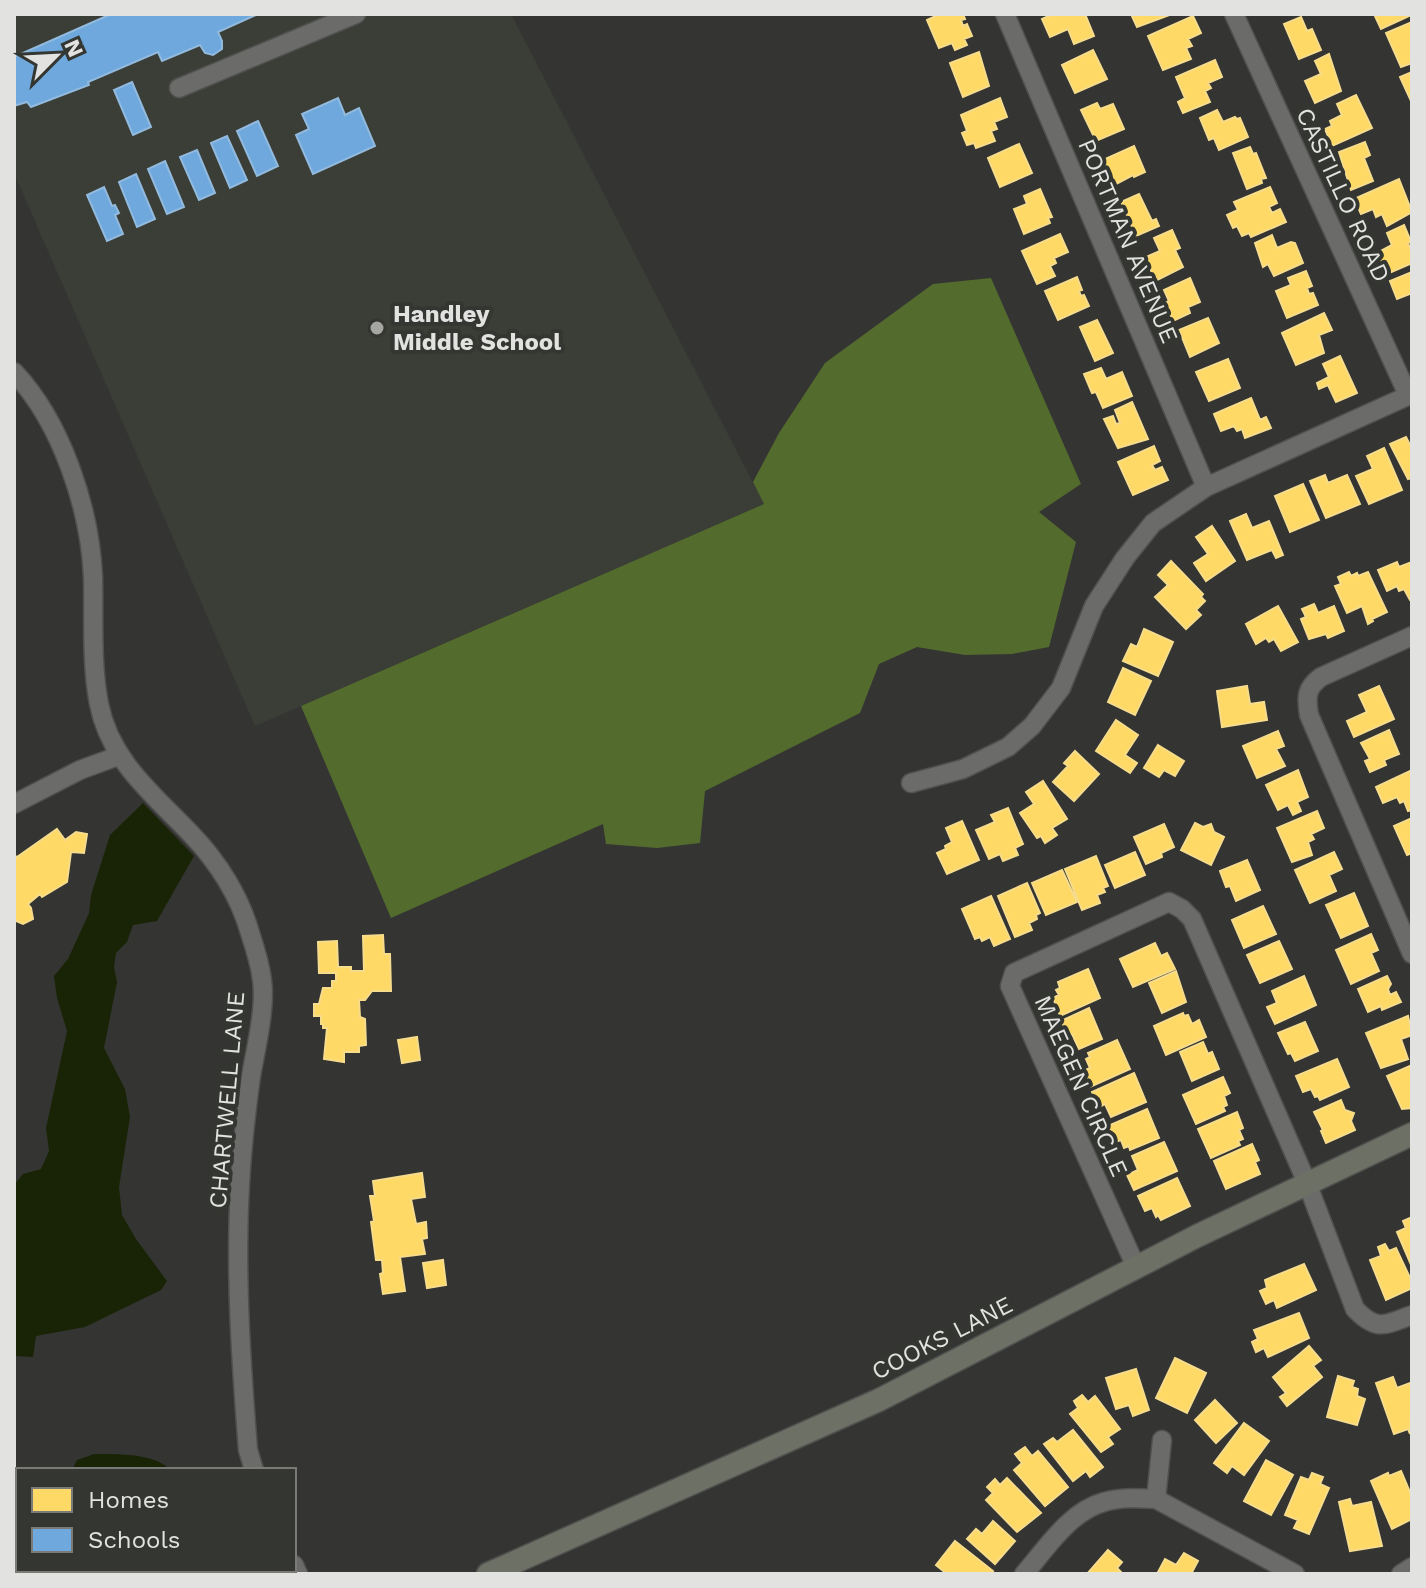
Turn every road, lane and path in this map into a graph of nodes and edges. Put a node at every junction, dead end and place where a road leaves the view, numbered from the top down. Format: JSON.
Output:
{"nodes":[{"id":1,"x":356,"y":14,"type":"edge"},
{"id":2,"x":1005,"y":14,"type":"edge"},
{"id":3,"x":1234,"y":14,"type":"edge"},
{"id":4,"x":179,"y":88,"type":"dead end"},
{"id":5,"x":14,"y":372,"type":"edge"},
{"id":6,"x":1410,"y":394,"type":"edge"},
{"id":7,"x":1206,"y":487,"type":"junction"},
{"id":8,"x":1412,"y":636,"type":"edge"},
{"id":9,"x":118,"y":756,"type":"junction"},
{"id":10,"x":911,"y":783,"type":"dead end"},
{"id":11,"x":14,"y":804,"type":"edge"},
{"id":12,"x":1412,"y":954,"type":"edge"},
{"id":13,"x":1412,"y":1134,"type":"edge"},
{"id":14,"x":1307,"y":1183,"type":"junction"},
{"id":15,"x":1136,"y":1267,"type":"junction"},
{"id":16,"x":1412,"y":1315,"type":"edge"},
{"id":17,"x":1162,"y":1440,"type":"dead end"},
{"id":18,"x":253,"y":1468,"type":"edge"},
{"id":19,"x":1156,"y":1499,"type":"junction"},
{"id":20,"x":1412,"y":1567,"type":"edge"},
{"id":21,"x":488,"y":1574,"type":"edge"},
{"id":22,"x":1024,"y":1574,"type":"edge"},
{"id":23,"x":1295,"y":1574,"type":"edge"},
{"id":24,"x":1401,"y":1574,"type":"edge"}],
"edges":[{"from":1,"to":4,"type":"street"},
{"from":2,"to":7,"type":"street","name":"PORTMAN AVENUE"},
{"from":3,"to":6,"type":"street","name":"CASTILLO ROAD"},
{"from":5,"to":9,"type":"street","name":"CHARTWELL LANE"},
{"from":6,"to":7,"type":"street"},
{"from":7,"to":10,"type":"street"},
{"from":8,"to":12,"type":"street"},
{"from":9,"to":11,"type":"street"},
{"from":9,"to":18,"type":"street","name":"CHARTWELL LANE"},
{"from":13,"to":14,"type":"main road","name":"COOKS LANE"},
{"from":14,"to":15,"type":"main road","name":"COOKS LANE"},
{"from":14,"to":15,"type":"street","name":"MAEGEN CIRCLE"},
{"from":14,"to":16,"type":"street"},
{"from":15,"to":21,"type":"main road","name":"COOKS LANE"},
{"from":17,"to":19,"type":"street"},
{"from":19,"to":22,"type":"street"},
{"from":19,"to":23,"type":"street"},
{"from":20,"to":24,"type":"street"}]}
